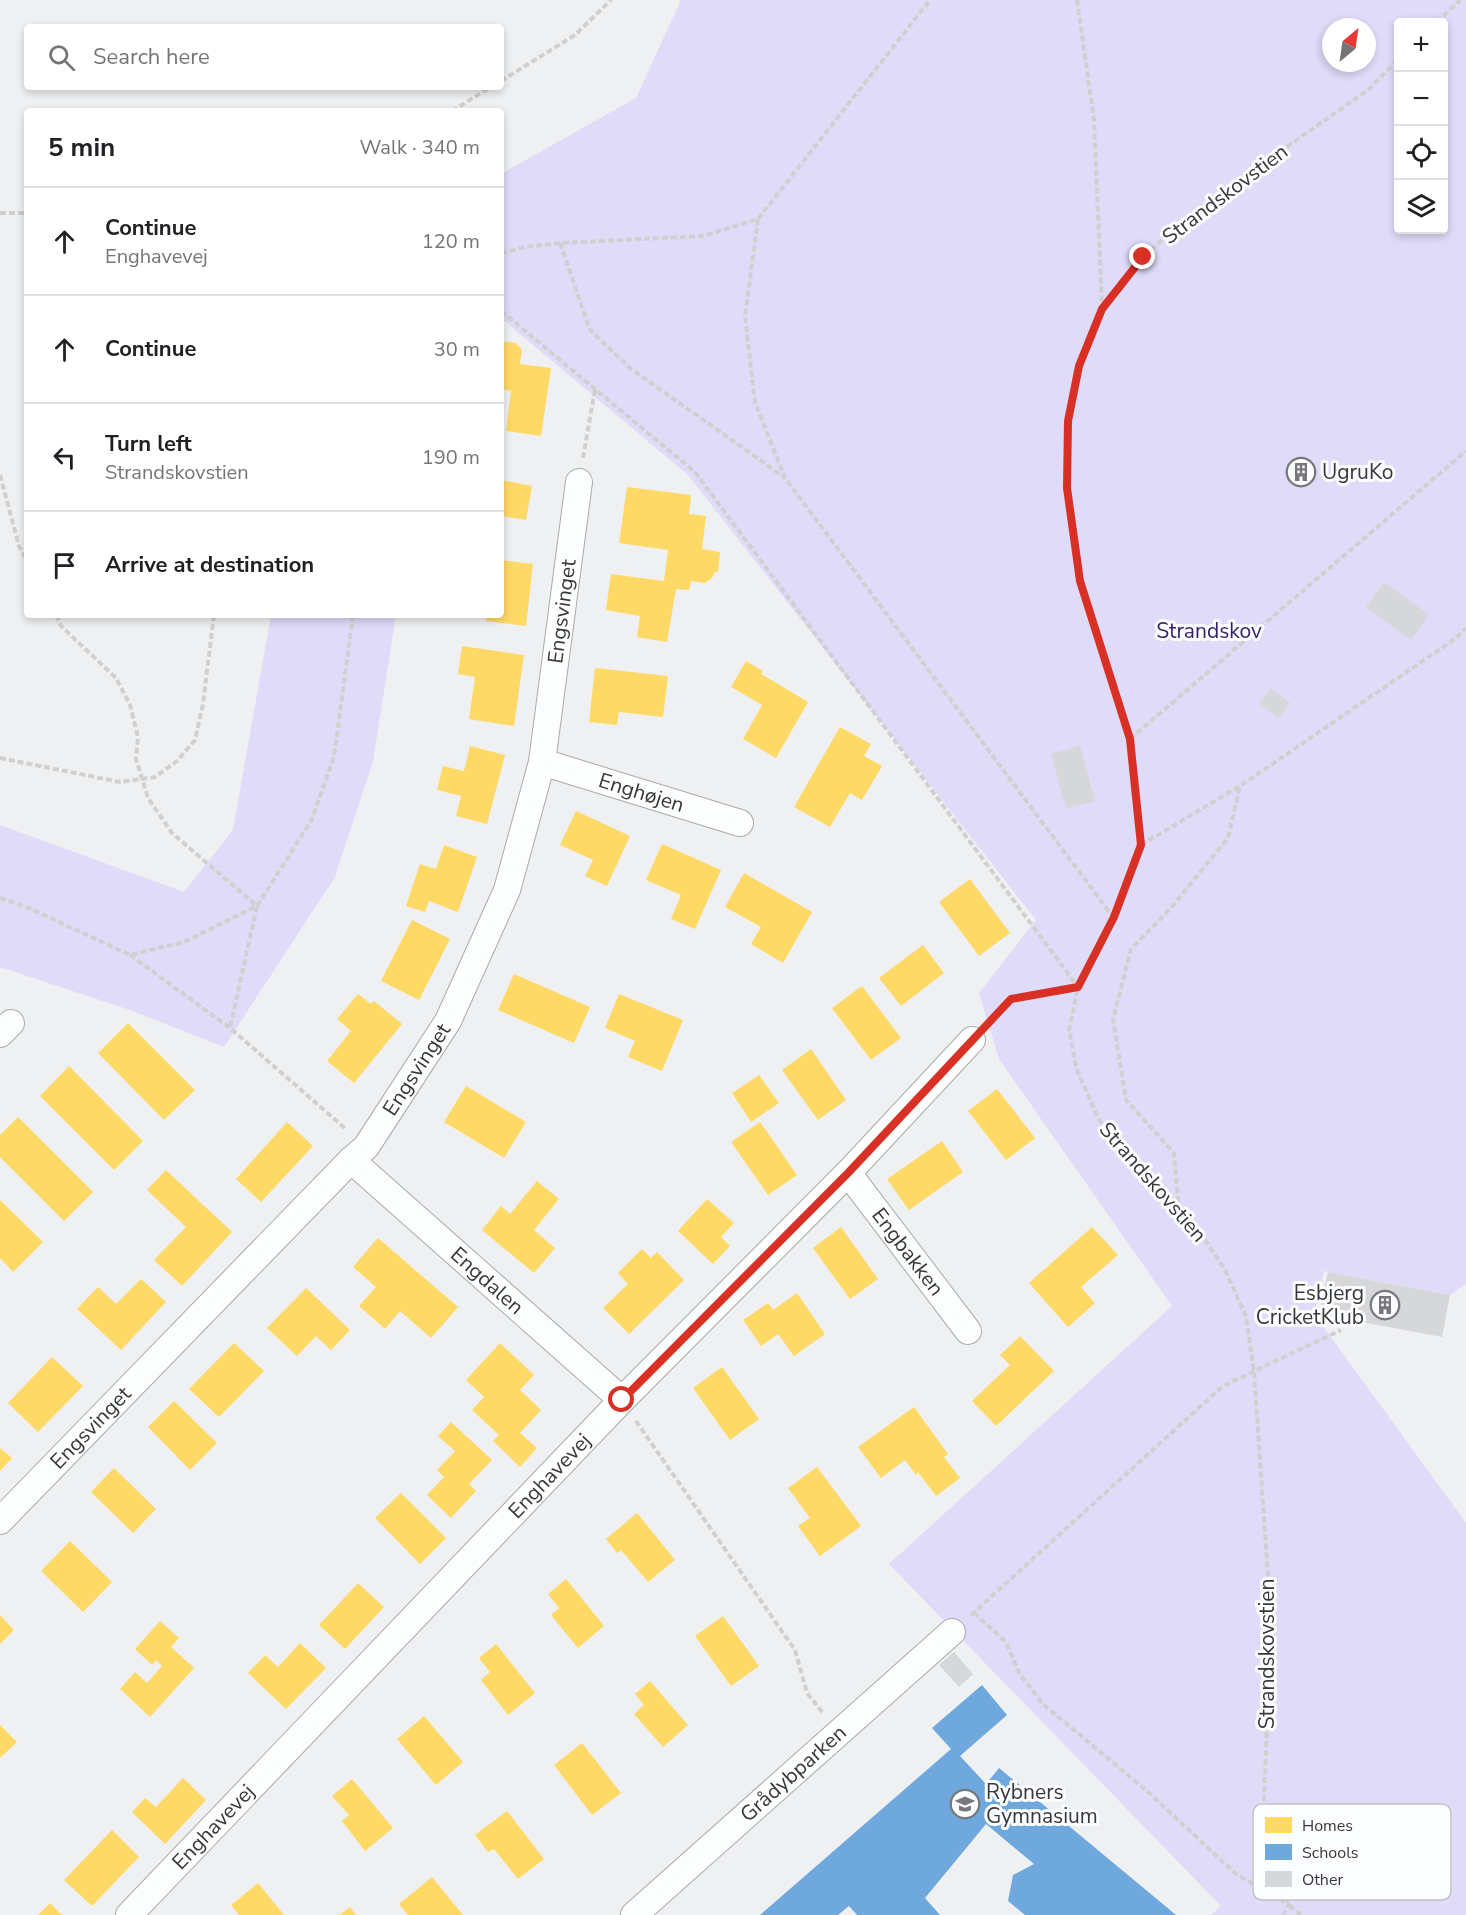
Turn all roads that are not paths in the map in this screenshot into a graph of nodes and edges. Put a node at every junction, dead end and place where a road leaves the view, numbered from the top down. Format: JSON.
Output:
{"nodes":[{"id":1,"x":579,"y":482,"type":"road end"},
{"id":2,"x":542,"y":762,"type":"junction"},
{"id":3,"x":740,"y":823,"type":"dead end"},
{"id":4,"x":972,"y":1040,"type":"road end"},
{"id":5,"x":359,"y":1153,"type":"junction"},
{"id":6,"x":848,"y":1173,"type":"junction"},
{"id":7,"x":968,"y":1331,"type":"dead end"},
{"id":8,"x":622,"y":1400,"type":"junction"},
{"id":9,"x":0,"y":1521,"type":"edge"},
{"id":10,"x":952,"y":1632,"type":"road end"},
{"id":11,"x":129,"y":1915,"type":"edge"},
{"id":12,"x":634,"y":1915,"type":"edge"}],
"edges":[{"from":1,"to":2,"type":"street","name":"Engsvinget"},
{"from":2,"to":3,"type":"street","name":"Enghøjen"},
{"from":2,"to":5,"type":"street","name":"Engsvinget"},
{"from":4,"to":6,"type":"street","name":"Enghavevej"},
{"from":5,"to":8,"type":"street","name":"Engdalen"},
{"from":5,"to":9,"type":"street","name":"Engsvinget"},
{"from":6,"to":7,"type":"street","name":"Engbakken"},
{"from":6,"to":8,"type":"street","name":"Enghavevej"},
{"from":8,"to":11,"type":"street","name":"Enghavevej"},
{"from":10,"to":12,"type":"street","name":"Grådybparken"}]}
